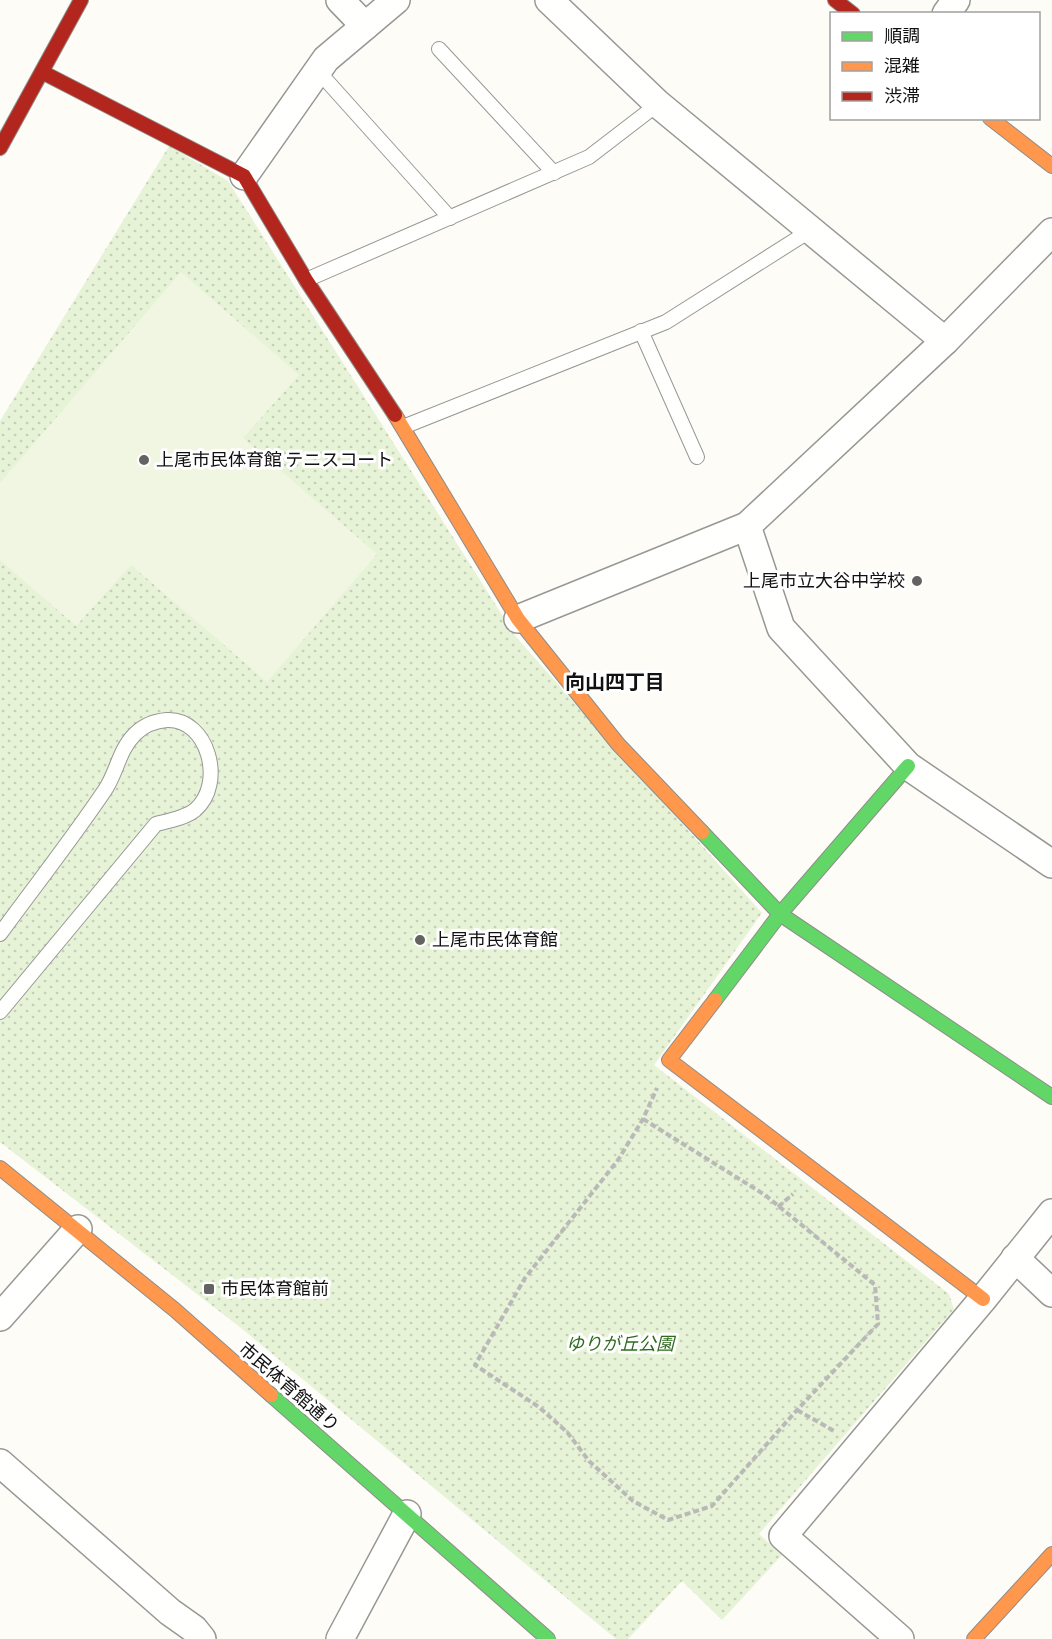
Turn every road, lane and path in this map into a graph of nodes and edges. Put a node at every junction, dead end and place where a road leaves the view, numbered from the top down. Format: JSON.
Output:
{"nodes":[{"id":1,"x":81,"y":0,"type":"edge"},
{"id":2,"x":340,"y":0,"type":"edge"},
{"id":3,"x":396,"y":0,"type":"edge"},
{"id":4,"x":549,"y":0,"type":"edge"},
{"id":5,"x":835,"y":0,"type":"edge"},
{"id":6,"x":850,"y":12,"type":"edge"},
{"id":7,"x":365,"y":26,"type":"junction"},
{"id":8,"x":439,"y":49,"type":"dead end"},
{"id":9,"x":318,"y":71,"type":"junction"},
{"id":10,"x":42,"y":72,"type":"junction"},
{"id":11,"x":658,"y":104,"type":"junction"},
{"id":12,"x":993,"y":120,"type":"edge"},
{"id":13,"x":0,"y":148,"type":"edge"},
{"id":14,"x":1052,"y":166,"type":"edge"},
{"id":15,"x":554,"y":173,"type":"junction"},
{"id":16,"x":244,"y":176,"type":"junction"},
{"id":17,"x":450,"y":218,"type":"junction"},
{"id":18,"x":811,"y":230,"type":"junction"},
{"id":19,"x":1052,"y":232,"type":"edge"},
{"id":20,"x":306,"y":280,"type":"junction"},
{"id":21,"x":641,"y":331,"type":"junction"},
{"id":22,"x":945,"y":341,"type":"junction"},
{"id":23,"x":403,"y":427,"type":"junction"},
{"id":24,"x":697,"y":457,"type":"dead end"},
{"id":25,"x":747,"y":526,"type":"junction"},
{"id":26,"x":518,"y":619,"type":"junction"},
{"id":27,"x":908,"y":766,"type":"junction"},
{"id":28,"x":1052,"y":864,"type":"edge"},
{"id":29,"x":780,"y":914,"type":"junction"},
{"id":30,"x":0,"y":934,"type":"edge"},
{"id":31,"x":0,"y":1012,"type":"edge"},
{"id":32,"x":669,"y":1060,"type":"junction"},
{"id":33,"x":1052,"y":1097,"type":"edge"},
{"id":34,"x":643,"y":1119,"type":"junction"},
{"id":35,"x":0,"y":1168,"type":"edge"},
{"id":36,"x":1052,"y":1213,"type":"edge"},
{"id":37,"x":78,"y":1229,"type":"junction"},
{"id":38,"x":1016,"y":1258,"type":"junction"},
{"id":39,"x":1052,"y":1293,"type":"edge"},
{"id":40,"x":983,"y":1299,"type":"junction"},
{"id":41,"x":0,"y":1317,"type":"edge"},
{"id":42,"x":797,"y":1410,"type":"junction"},
{"id":43,"x":859,"y":1446,"type":"junction"},
{"id":44,"x":0,"y":1463,"type":"edge"},
{"id":45,"x":407,"y":1514,"type":"junction"},
{"id":46,"x":1052,"y":1554,"type":"edge"},
{"id":47,"x":202,"y":1639,"type":"edge"},
{"id":48,"x":340,"y":1639,"type":"edge"},
{"id":49,"x":548,"y":1639,"type":"edge"},
{"id":50,"x":900,"y":1639,"type":"edge"},
{"id":51,"x":974,"y":1639,"type":"edge"}],
"edges":[{"from":1,"to":10,"type":"street"},
{"from":2,"to":7,"type":"street"},
{"from":3,"to":7,"type":"street"},
{"from":4,"to":11,"type":"street"},
{"from":5,"to":6,"type":"street"},
{"from":7,"to":9,"type":"street"},
{"from":8,"to":15,"type":"lane"},
{"from":9,"to":16,"type":"street"},
{"from":9,"to":17,"type":"lane"},
{"from":10,"to":13,"type":"street"},
{"from":10,"to":16,"type":"street"},
{"from":11,"to":15,"type":"lane"},
{"from":11,"to":18,"type":"street"},
{"from":12,"to":14,"type":"street"},
{"from":15,"to":17,"type":"lane"},
{"from":16,"to":20,"type":"street"},
{"from":17,"to":20,"type":"lane"},
{"from":18,"to":21,"type":"lane"},
{"from":18,"to":22,"type":"street"},
{"from":19,"to":22,"type":"street"},
{"from":20,"to":23,"type":"street"},
{"from":21,"to":23,"type":"lane"},
{"from":21,"to":24,"type":"lane"},
{"from":22,"to":25,"type":"street"},
{"from":23,"to":26,"type":"street"},
{"from":25,"to":26,"type":"street"},
{"from":25,"to":27,"type":"street"},
{"from":26,"to":29,"type":"street"},
{"from":27,"to":28,"type":"street"},
{"from":27,"to":29,"type":"street"},
{"from":29,"to":32,"type":"street"},
{"from":29,"to":33,"type":"street"},
{"from":30,"to":31,"type":"lane"},
{"from":32,"to":34,"type":"path"},
{"from":32,"to":40,"type":"street"},
{"from":34,"to":42,"type":"path"},
{"from":34,"to":42,"type":"path"},
{"from":35,"to":37,"type":"street","name":"市民体育館通り"},
{"from":36,"to":38,"type":"street"},
{"from":37,"to":41,"type":"street"},
{"from":37,"to":45,"type":"street","name":"市民体育館通り"},
{"from":38,"to":39,"type":"street"},
{"from":38,"to":40,"type":"street"},
{"from":40,"to":43,"type":"street"},
{"from":42,"to":43,"type":"path"},
{"from":43,"to":50,"type":"street"},
{"from":44,"to":47,"type":"street"},
{"from":45,"to":48,"type":"street"},
{"from":45,"to":49,"type":"street","name":"市民体育館通り"},
{"from":46,"to":51,"type":"street"}]}
